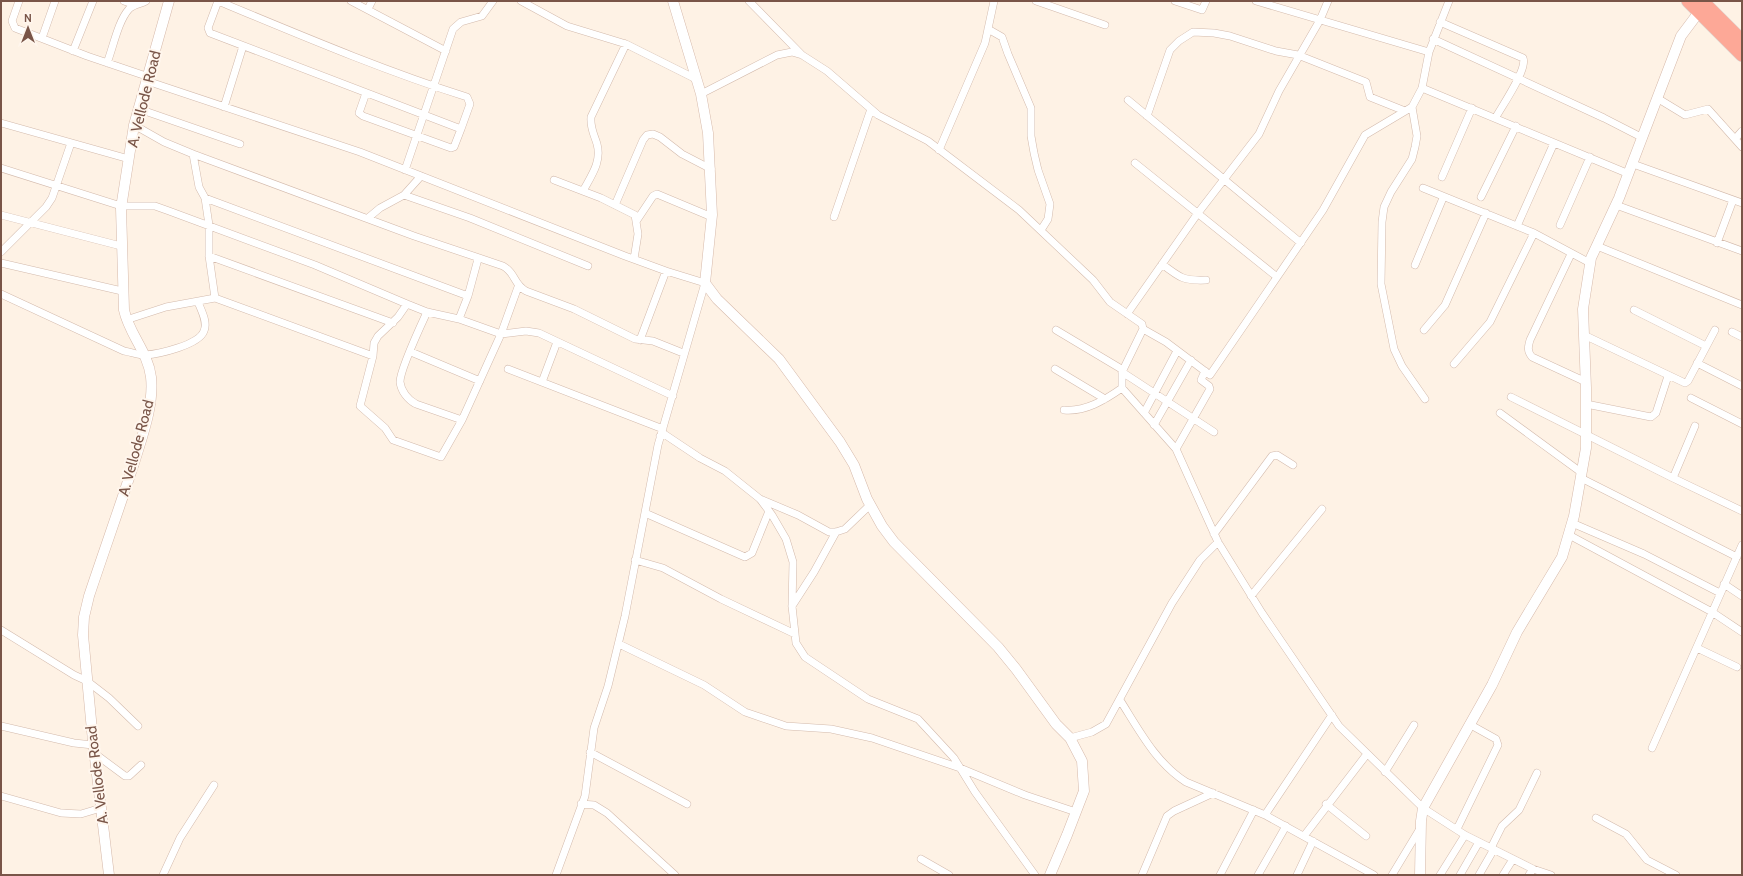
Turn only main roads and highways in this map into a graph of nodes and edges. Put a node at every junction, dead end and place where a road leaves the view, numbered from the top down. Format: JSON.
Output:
{"nodes":[{"id":1,"x":1688,"y":1,"type":"edge"},
{"id":2,"x":1701,"y":7,"type":"edge"},
{"id":3,"x":1741,"y":38,"type":"edge"},
{"id":4,"x":1742,"y":55,"type":"edge"}],
"edges":[{"from":1,"to":2,"type":"highway"},
{"from":2,"to":3,"type":"highway"},
{"from":2,"to":4,"type":"highway"}]}
